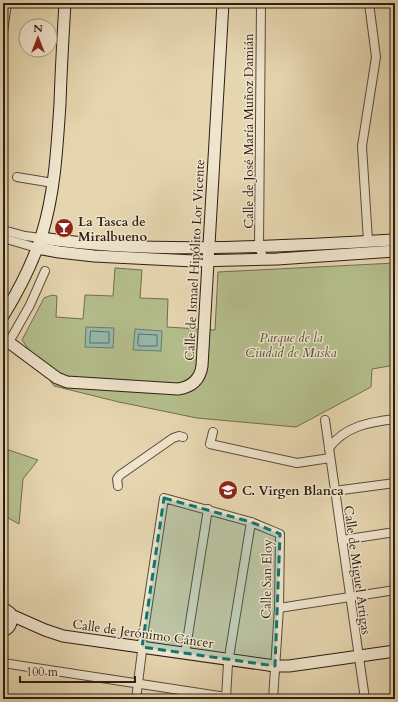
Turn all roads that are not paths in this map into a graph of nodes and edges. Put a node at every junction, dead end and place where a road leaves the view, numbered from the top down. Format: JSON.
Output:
{"nodes":[{"id":1,"x":7,"y":3,"type":"edge"},
{"id":2,"x":65,"y":3,"type":"edge"},
{"id":3,"x":223,"y":3,"type":"edge"},
{"id":4,"x":261,"y":3,"type":"edge"},
{"id":5,"x":369,"y":3,"type":"edge"},
{"id":6,"x":3,"y":32,"type":"edge"},
{"id":7,"x":17,"y":177,"type":"dead end"},
{"id":8,"x":53,"y":183,"type":"junction"},
{"id":9,"x":3,"y":230,"type":"edge"},
{"id":10,"x":3,"y":238,"type":"edge"},
{"id":11,"x":395,"y":240,"type":"edge"},
{"id":12,"x":368,"y":241,"type":"junction"},
{"id":13,"x":39,"y":243,"type":"junction"},
{"id":14,"x":259,"y":247,"type":"junction"},
{"id":15,"x":208,"y":249,"type":"junction"},
{"id":16,"x":395,"y":251,"type":"edge"},
{"id":17,"x":264,"y":259,"type":"junction"},
{"id":18,"x":208,"y":261,"type":"junction"},
{"id":19,"x":46,"y":271,"type":"dead end"},
{"id":20,"x":3,"y":316,"type":"edge"},
{"id":21,"x":6,"y":340,"type":"edge"},
{"id":22,"x":395,"y":419,"type":"edge"},
{"id":23,"x":325,"y":420,"type":"dead end"},
{"id":24,"x":213,"y":432,"type":"dead end"},
{"id":25,"x":182,"y":437,"type":"dead end"},
{"id":26,"x":329,"y":448,"type":"junction"},
{"id":27,"x":330,"y":458,"type":"junction"},
{"id":28,"x":395,"y":483,"type":"edge"},
{"id":29,"x":118,"y":486,"type":"dead end"},
{"id":30,"x":334,"y":491,"type":"junction"},
{"id":31,"x":208,"y":509,"type":"junction"},
{"id":32,"x":252,"y":522,"type":"junction"},
{"id":33,"x":395,"y":532,"type":"edge"},
{"id":34,"x":342,"y":540,"type":"junction"},
{"id":35,"x":395,"y":590,"type":"edge"},
{"id":36,"x":350,"y":597,"type":"junction"},
{"id":37,"x":278,"y":608,"type":"junction"},
{"id":38,"x":5,"y":610,"type":"edge"},
{"id":39,"x":3,"y":631,"type":"edge"},
{"id":40,"x":142,"y":647,"type":"junction"},
{"id":41,"x":395,"y":650,"type":"edge"},
{"id":42,"x":185,"y":654,"type":"junction"},
{"id":43,"x":359,"y":656,"type":"junction"},
{"id":44,"x":229,"y":660,"type":"junction"},
{"id":45,"x":3,"y":663,"type":"edge"},
{"id":46,"x":274,"y":666,"type":"junction"},
{"id":47,"x":138,"y":684,"type":"junction"},
{"id":48,"x":226,"y":698,"type":"edge"},
{"id":49,"x":136,"y":699,"type":"edge"},
{"id":50,"x":273,"y":699,"type":"edge"},
{"id":51,"x":365,"y":699,"type":"edge"}],
"edges":[{"from":1,"to":6,"type":"street"},
{"from":2,"to":8,"type":"street"},
{"from":3,"to":15,"type":"street","name":"Calle de Ismael Hipólito Lor Vicente"},
{"from":4,"to":14,"type":"street","name":"Calle de José María Muñoz Damián"},
{"from":5,"to":12,"type":"street"},
{"from":7,"to":8,"type":"street"},
{"from":8,"to":13,"type":"street"},
{"from":9,"to":13,"type":"street"},
{"from":10,"to":13,"type":"street"},
{"from":11,"to":12,"type":"street"},
{"from":12,"to":14,"type":"street"},
{"from":13,"to":15,"type":"street"},
{"from":13,"to":18,"type":"street"},
{"from":13,"to":20,"type":"street"},
{"from":14,"to":15,"type":"street"},
{"from":14,"to":17,"type":"street","name":"Calle de José María Muñoz Damián"},
{"from":15,"to":18,"type":"street","name":"Calle de Ismael Hipólito Lor Vicente"},
{"from":16,"to":17,"type":"street"},
{"from":17,"to":18,"type":"street"},
{"from":18,"to":21,"type":"street","name":"Calle de Ismael Hipólito Lor Vicente"},
{"from":19,"to":21,"type":"street"},
{"from":22,"to":26,"type":"street"},
{"from":23,"to":26,"type":"street","name":"Calle de Miguel Artigas"},
{"from":24,"to":27,"type":"street"},
{"from":25,"to":29,"type":"street"},
{"from":26,"to":27,"type":"street","name":"Calle de Miguel Artigas"},
{"from":27,"to":30,"type":"street","name":"Calle de Miguel Artigas"},
{"from":28,"to":30,"type":"street"},
{"from":30,"to":34,"type":"street","name":"Calle de Miguel Artigas"},
{"from":31,"to":32,"type":"street","name":"Calle San Eloy"},
{"from":31,"to":40,"type":"street","name":"Calle San Eloy"},
{"from":31,"to":42,"type":"street"},
{"from":32,"to":37,"type":"street","name":"Calle San Eloy"},
{"from":32,"to":44,"type":"street"},
{"from":33,"to":34,"type":"street"},
{"from":34,"to":36,"type":"street","name":"Calle de Miguel Artigas"},
{"from":35,"to":36,"type":"street"},
{"from":36,"to":37,"type":"street"},
{"from":36,"to":43,"type":"street","name":"Calle de Miguel Artigas"},
{"from":37,"to":46,"type":"street","name":"Calle San Eloy"},
{"from":38,"to":39,"type":"street"},
{"from":38,"to":40,"type":"street","name":"Calle de Jerónimo Cáncer"},
{"from":40,"to":42,"type":"street","name":"Calle de Jerónimo Cáncer"},
{"from":40,"to":47,"type":"street"},
{"from":41,"to":43,"type":"street","name":"Calle de Jerónimo Cáncer"},
{"from":42,"to":44,"type":"street","name":"Calle de Jerónimo Cáncer"},
{"from":43,"to":46,"type":"street","name":"Calle de Jerónimo Cáncer"},
{"from":43,"to":51,"type":"street","name":"Calle de Miguel Artigas"},
{"from":44,"to":46,"type":"street","name":"Calle de Jerónimo Cáncer"},
{"from":44,"to":48,"type":"street"},
{"from":45,"to":47,"type":"street"},
{"from":46,"to":50,"type":"street","name":"Calle San Eloy"},
{"from":47,"to":48,"type":"street"},
{"from":47,"to":49,"type":"street"}]}
